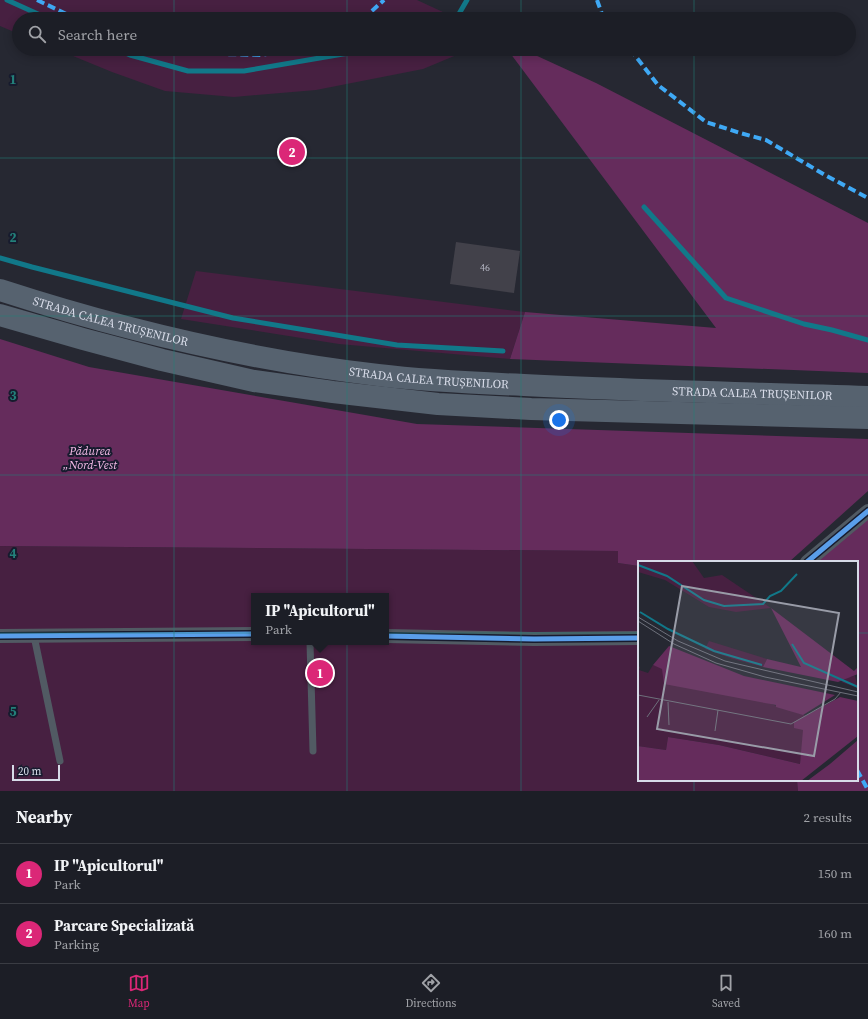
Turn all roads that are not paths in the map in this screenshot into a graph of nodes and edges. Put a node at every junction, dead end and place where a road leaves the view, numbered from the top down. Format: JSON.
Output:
{"nodes":[{"id":1,"x":0,"y":290,"type":"edge"},
{"id":2,"x":0,"y":315,"type":"edge"},
{"id":3,"x":868,"y":397,"type":"edge"},
{"id":4,"x":868,"y":418,"type":"edge"},
{"id":5,"x":868,"y":511,"type":"edge"},
{"id":6,"x":808,"y":561,"type":"edge"},
{"id":7,"x":251,"y":634,"type":"edge"},
{"id":8,"x":0,"y":636,"type":"edge"},
{"id":9,"x":34,"y":636,"type":"junction"},
{"id":10,"x":389,"y":636,"type":"edge"},
{"id":11,"x":638,"y":638,"type":"edge"},
{"id":12,"x":310,"y":645,"type":"edge"},
{"id":13,"x":313,"y":751,"type":"dead end"},
{"id":14,"x":60,"y":761,"type":"dead end"}],
"edges":[{"from":1,"to":3,"type":"highway","name":"STRADA CALEA TRUȘENILOR"},
{"from":2,"to":4,"type":"highway","name":"STRADA CALEA TRUȘENILOR"},
{"from":5,"to":6,"type":"street"},
{"from":7,"to":9,"type":"street"},
{"from":8,"to":9,"type":"street"},
{"from":9,"to":14,"type":"lane"},
{"from":10,"to":11,"type":"street"},
{"from":12,"to":13,"type":"lane"}]}
